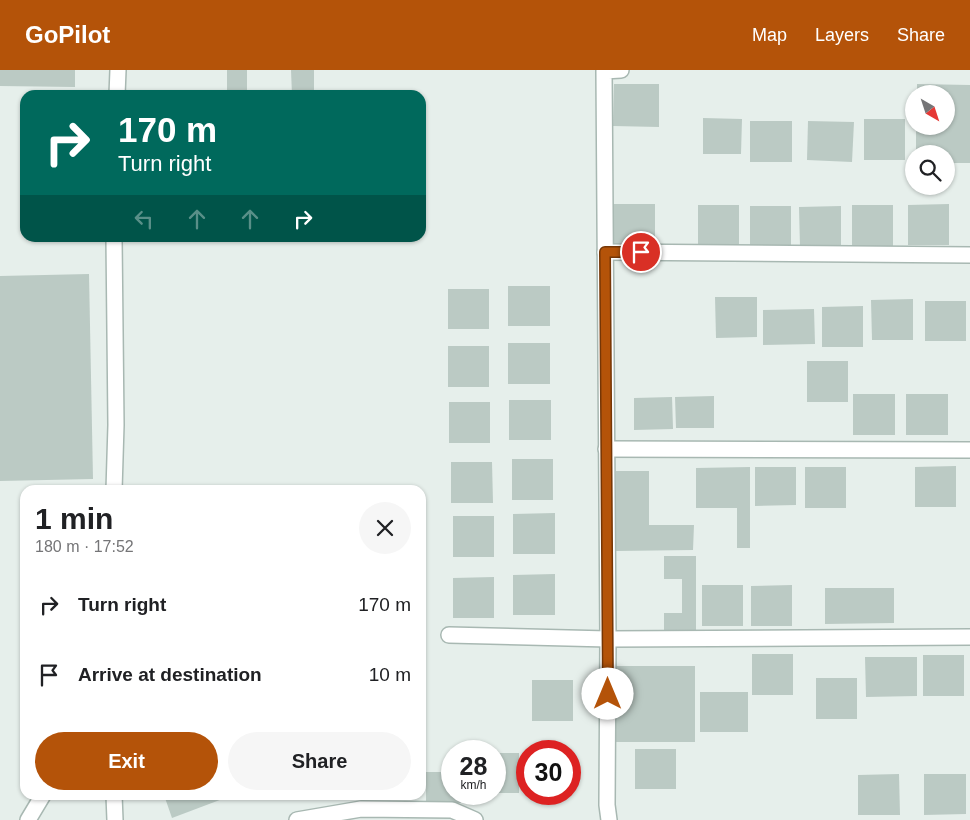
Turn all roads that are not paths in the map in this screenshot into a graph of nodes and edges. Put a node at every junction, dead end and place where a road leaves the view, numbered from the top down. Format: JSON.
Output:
{"nodes":[{"id":1,"x":118,"y":70,"type":"edge"},
{"id":2,"x":621,"y":70,"type":"edge"},
{"id":3,"x":117,"y":90,"type":"edge"},
{"id":4,"x":114,"y":242,"type":"edge"},
{"id":5,"x":605,"y":252,"type":"junction"},
{"id":6,"x":970,"y":255,"type":"edge"},
{"id":7,"x":606,"y":449,"type":"junction"},
{"id":8,"x":970,"y":450,"type":"edge"},
{"id":9,"x":114,"y":485,"type":"edge"},
{"id":10,"x":449,"y":635,"type":"dead end"},
{"id":11,"x":970,"y":637,"type":"edge"},
{"id":12,"x":608,"y":639,"type":"junction"},
{"id":13,"x":40,"y":800,"type":"edge"},
{"id":14,"x":114,"y":800,"type":"edge"},
{"id":15,"x":28,"y":820,"type":"edge"},
{"id":16,"x":114,"y":820,"type":"edge"},
{"id":17,"x":297,"y":820,"type":"edge"},
{"id":18,"x":475,"y":820,"type":"edge"},
{"id":19,"x":609,"y":820,"type":"edge"}],
"edges":[{"from":1,"to":3,"type":"street"},
{"from":2,"to":5,"type":"street"},
{"from":4,"to":9,"type":"street"},
{"from":5,"to":6,"type":"street"},
{"from":5,"to":7,"type":"street"},
{"from":7,"to":8,"type":"street"},
{"from":7,"to":12,"type":"street"},
{"from":10,"to":12,"type":"street"},
{"from":11,"to":12,"type":"street"},
{"from":12,"to":19,"type":"street"},
{"from":13,"to":15,"type":"street"},
{"from":14,"to":16,"type":"street"},
{"from":17,"to":18,"type":"street"}]}
